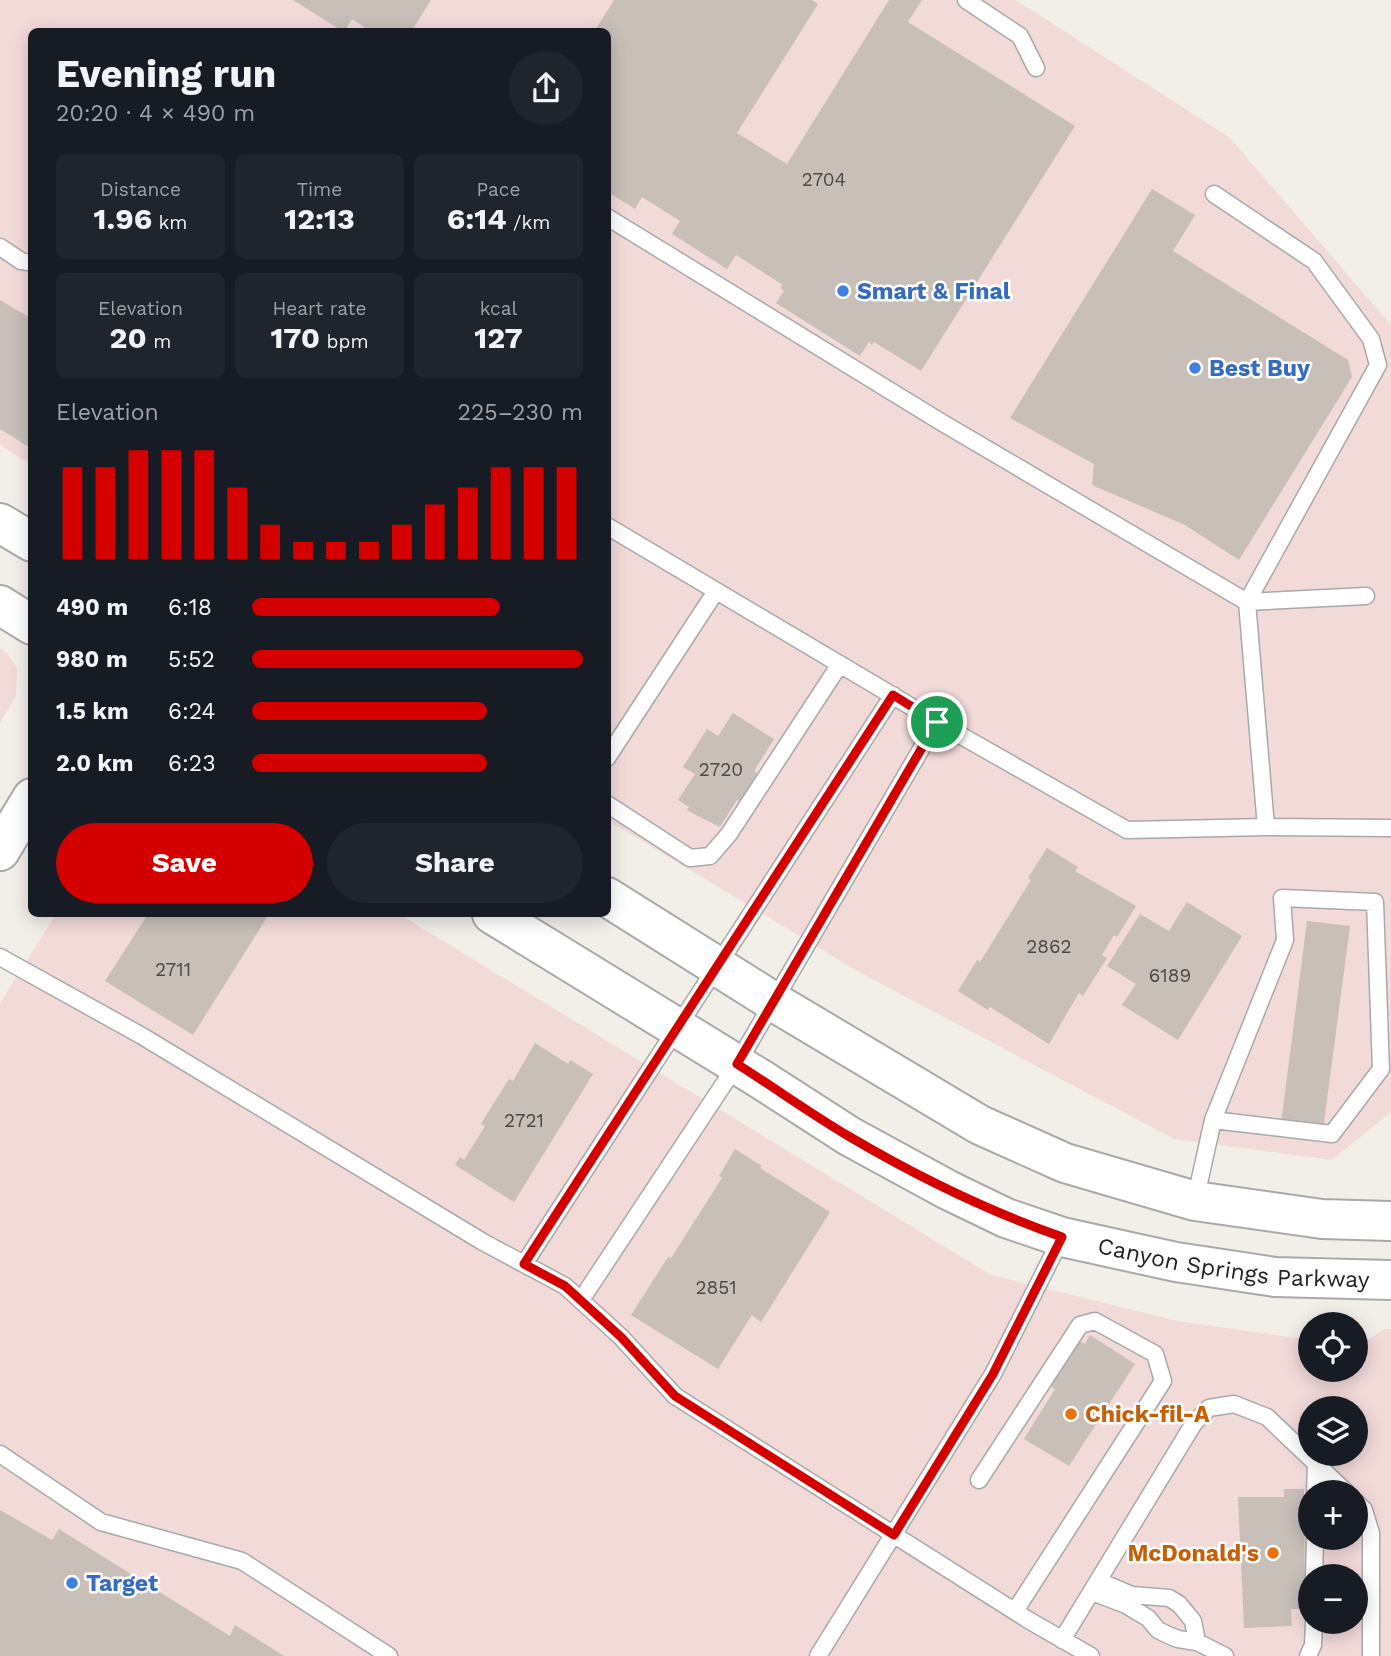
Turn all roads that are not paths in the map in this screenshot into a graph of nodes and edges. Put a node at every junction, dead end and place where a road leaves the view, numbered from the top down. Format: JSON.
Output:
{"nodes":[{"id":1,"x":966,"y":0,"type":"edge"},
{"id":2,"x":1036,"y":68,"type":"dead end"},
{"id":3,"x":1214,"y":194,"type":"dead end"},
{"id":4,"x":611,"y":219,"type":"edge"},
{"id":5,"x":0,"y":247,"type":"edge"},
{"id":6,"x":28,"y":262,"type":"edge"},
{"id":7,"x":0,"y":523,"type":"edge"},
{"id":8,"x":611,"y":528,"type":"edge"},
{"id":9,"x":28,"y":540,"type":"edge"},
{"id":10,"x":716,"y":591,"type":"junction"},
{"id":11,"x":1366,"y":596,"type":"dead end"},
{"id":12,"x":1247,"y":602,"type":"junction"},
{"id":13,"x":0,"y":605,"type":"edge"},
{"id":14,"x":28,"y":622,"type":"edge"},
{"id":15,"x":840,"y":664,"type":"junction"},
{"id":16,"x":893,"y":695,"type":"junction"},
{"id":17,"x":937,"y":722,"type":"junction"},
{"id":18,"x":611,"y":752,"type":"edge"},
{"id":19,"x":28,"y":805,"type":"edge"},
{"id":20,"x":611,"y":807,"type":"edge"},
{"id":21,"x":1266,"y":827,"type":"junction"},
{"id":22,"x":1391,"y":828,"type":"edge"},
{"id":23,"x":0,"y":851,"type":"edge"},
{"id":24,"x":611,"y":900,"type":"edge"},
{"id":25,"x":497,"y":917,"type":"edge"},
{"id":26,"x":1384,"y":928,"type":"edge"},
{"id":27,"x":0,"y":957,"type":"edge"},
{"id":28,"x":718,"y":967,"type":"junction"},
{"id":29,"x":774,"y":1002,"type":"junction"},
{"id":30,"x":679,"y":1028,"type":"junction"},
{"id":31,"x":737,"y":1064,"type":"junction"},
{"id":32,"x":1213,"y":1120,"type":"junction"},
{"id":33,"x":1195,"y":1201,"type":"junction"},
{"id":34,"x":1391,"y":1221,"type":"edge"},
{"id":35,"x":1062,"y":1237,"type":"junction"},
{"id":36,"x":524,"y":1264,"type":"junction"},
{"id":37,"x":1391,"y":1280,"type":"edge"},
{"id":38,"x":581,"y":1300,"type":"junction"},
{"id":39,"x":1298,"y":1446,"type":"edge"},
{"id":40,"x":0,"y":1454,"type":"edge"},
{"id":41,"x":1319,"y":1466,"type":"edge"},
{"id":42,"x":979,"y":1480,"type":"dead end"},
{"id":43,"x":1334,"y":1480,"type":"edge"},
{"id":44,"x":1368,"y":1524,"type":"edge"},
{"id":45,"x":894,"y":1535,"type":"junction"},
{"id":46,"x":1095,"y":1586,"type":"junction"},
{"id":47,"x":1015,"y":1611,"type":"junction"},
{"id":48,"x":1313,"y":1634,"type":"edge"},
{"id":49,"x":1062,"y":1640,"type":"junction"},
{"id":50,"x":1197,"y":1642,"type":"junction"},
{"id":51,"x":389,"y":1656,"type":"edge"},
{"id":52,"x":818,"y":1656,"type":"edge"},
{"id":53,"x":1091,"y":1656,"type":"edge"},
{"id":54,"x":1225,"y":1656,"type":"edge"},
{"id":55,"x":1308,"y":1656,"type":"edge"},
{"id":56,"x":1371,"y":1656,"type":"edge"}],
"edges":[{"from":1,"to":2,"type":"lane"},
{"from":3,"to":12,"type":"lane"},
{"from":4,"to":12,"type":"lane"},
{"from":5,"to":6,"type":"lane"},
{"from":7,"to":9,"type":"street"},
{"from":8,"to":10,"type":"lane"},
{"from":10,"to":15,"type":"lane"},
{"from":10,"to":18,"type":"lane"},
{"from":11,"to":12,"type":"lane"},
{"from":12,"to":21,"type":"lane"},
{"from":13,"to":14,"type":"street"},
{"from":15,"to":16,"type":"lane"},
{"from":15,"to":20,"type":"lane"},
{"from":16,"to":17,"type":"lane"},
{"from":16,"to":28,"type":"lane"},
{"from":17,"to":21,"type":"lane"},
{"from":17,"to":29,"type":"lane"},
{"from":19,"to":23,"type":"street"},
{"from":21,"to":22,"type":"lane"},
{"from":24,"to":28,"type":"street"},
{"from":25,"to":30,"type":"street","name":"Canyon Springs Parkway"},
{"from":26,"to":32,"type":"lane"},
{"from":26,"to":32,"type":"lane"},
{"from":27,"to":36,"type":"lane"},
{"from":28,"to":29,"type":"street"},
{"from":28,"to":30,"type":"lane"},
{"from":29,"to":31,"type":"lane"},
{"from":29,"to":33,"type":"street"},
{"from":30,"to":31,"type":"street","name":"Canyon Springs Parkway"},
{"from":30,"to":36,"type":"lane"},
{"from":31,"to":35,"type":"street","name":"Canyon Springs Parkway"},
{"from":31,"to":38,"type":"lane"},
{"from":32,"to":33,"type":"lane"},
{"from":33,"to":34,"type":"street"},
{"from":35,"to":37,"type":"street","name":"Canyon Springs Parkway"},
{"from":35,"to":45,"type":"lane"},
{"from":36,"to":38,"type":"lane"},
{"from":38,"to":45,"type":"lane"},
{"from":39,"to":46,"type":"lane"},
{"from":40,"to":51,"type":"lane"},
{"from":41,"to":43,"type":"lane"},
{"from":42,"to":47,"type":"lane"},
{"from":44,"to":56,"type":"lane"},
{"from":45,"to":47,"type":"lane"},
{"from":45,"to":52,"type":"lane"},
{"from":46,"to":49,"type":"lane"},
{"from":46,"to":50,"type":"lane"},
{"from":46,"to":50,"type":"lane"},
{"from":47,"to":49,"type":"lane"},
{"from":48,"to":55,"type":"lane"},
{"from":49,"to":53,"type":"lane"},
{"from":50,"to":54,"type":"lane"}]}
